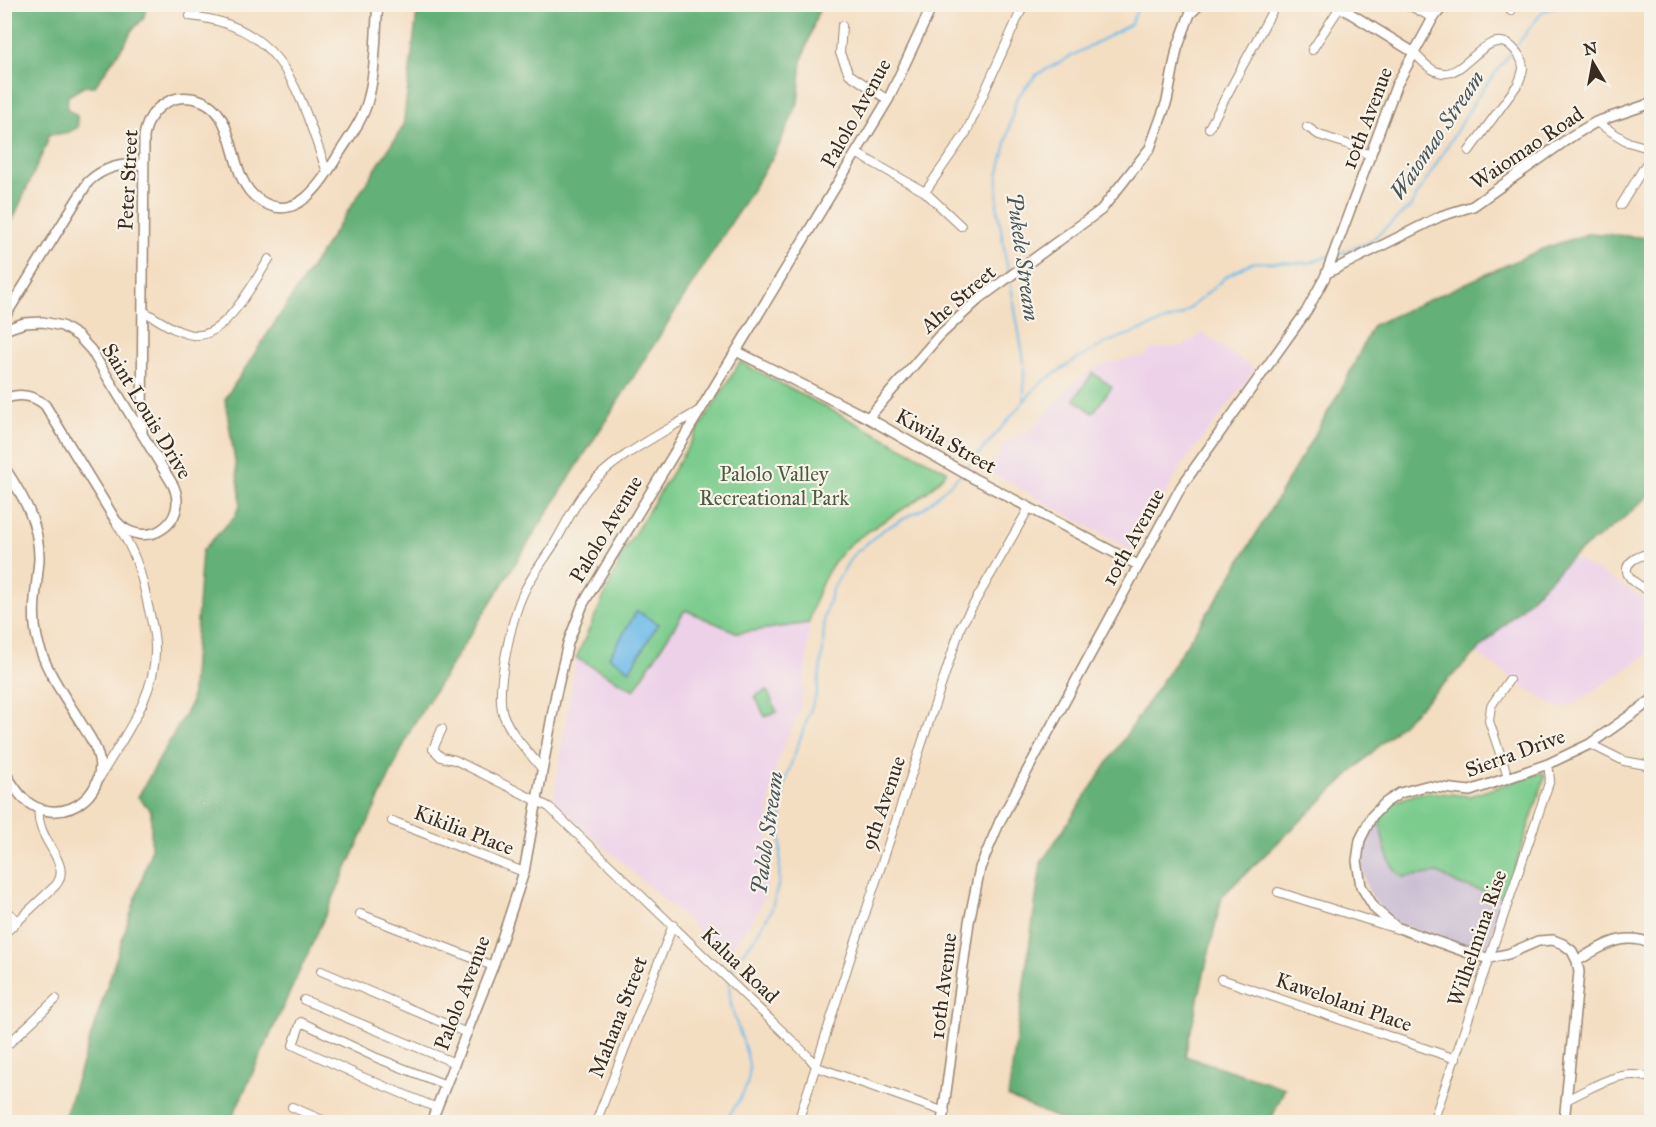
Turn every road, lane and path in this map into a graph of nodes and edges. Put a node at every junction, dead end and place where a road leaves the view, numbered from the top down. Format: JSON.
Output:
{"nodes":[{"id":1,"x":378,"y":4,"type":"edge"},
{"id":2,"x":933,"y":4,"type":"edge"},
{"id":3,"x":1024,"y":4,"type":"edge"},
{"id":4,"x":1200,"y":4,"type":"edge"},
{"id":5,"x":1276,"y":4,"type":"edge"},
{"id":6,"x":1392,"y":4,"type":"edge"},
{"id":7,"x":1445,"y":4,"type":"edge"},
{"id":8,"x":1503,"y":4,"type":"edge"},
{"id":9,"x":1338,"y":6,"type":"edge"},
{"id":10,"x":1511,"y":11,"type":"dead end"},
{"id":11,"x":190,"y":16,"type":"dead end"},
{"id":12,"x":1433,"y":18,"type":"junction"},
{"id":13,"x":842,"y":26,"type":"dead end"},
{"id":14,"x":1312,"y":50,"type":"dead end"},
{"id":15,"x":1413,"y":52,"type":"junction"},
{"id":16,"x":888,"y":100,"type":"junction"},
{"id":17,"x":1652,"y":103,"type":"edge"},
{"id":18,"x":1596,"y":122,"type":"junction"},
{"id":19,"x":1307,"y":127,"type":"dead end"},
{"id":20,"x":1209,"y":128,"type":"dead end"},
{"id":21,"x":1469,"y":151,"type":"dead end"},
{"id":22,"x":1652,"y":152,"type":"edge"},
{"id":23,"x":856,"y":153,"type":"junction"},
{"id":24,"x":1371,"y":156,"type":"junction"},
{"id":25,"x":144,"y":164,"type":"junction"},
{"id":26,"x":327,"y":172,"type":"junction"},
{"id":27,"x":925,"y":192,"type":"junction"},
{"id":28,"x":1622,"y":206,"type":"dead end"},
{"id":29,"x":961,"y":226,"type":"dead end"},
{"id":30,"x":1337,"y":247,"type":"junction"},
{"id":31,"x":269,"y":259,"type":"dead end"},
{"id":32,"x":1352,"y":260,"type":"junction"},
{"id":33,"x":1327,"y":273,"type":"junction"},
{"id":34,"x":143,"y":311,"type":"junction"},
{"id":35,"x":4,"y":318,"type":"edge"},
{"id":36,"x":4,"y":330,"type":"edge"},
{"id":37,"x":736,"y":351,"type":"junction"},
{"id":38,"x":4,"y":399,"type":"edge"},
{"id":39,"x":698,"y":411,"type":"junction"},
{"id":40,"x":868,"y":418,"type":"junction"},
{"id":41,"x":142,"y":433,"type":"junction"},
{"id":42,"x":5,"y":470,"type":"edge"},
{"id":43,"x":1029,"y":508,"type":"junction"},
{"id":44,"x":113,"y":517,"type":"junction"},
{"id":45,"x":1652,"y":552,"type":"edge"},
{"id":46,"x":1138,"y":565,"type":"junction"},
{"id":47,"x":1652,"y":592,"type":"edge"},
{"id":48,"x":1509,"y":680,"type":"dead end"},
{"id":49,"x":1652,"y":700,"type":"edge"},
{"id":50,"x":441,"y":729,"type":"dead end"},
{"id":51,"x":1590,"y":744,"type":"junction"},
{"id":52,"x":1548,"y":764,"type":"junction"},
{"id":53,"x":1652,"y":766,"type":"edge"},
{"id":54,"x":542,"y":769,"type":"junction"},
{"id":55,"x":4,"y":771,"type":"edge"},
{"id":56,"x":1508,"y":777,"type":"junction"},
{"id":57,"x":98,"y":780,"type":"junction"},
{"id":58,"x":536,"y":800,"type":"junction"},
{"id":59,"x":39,"y":808,"type":"junction"},
{"id":60,"x":392,"y":821,"type":"dead end"},
{"id":61,"x":524,"y":872,"type":"junction"},
{"id":62,"x":1278,"y":892,"type":"dead end"},
{"id":63,"x":4,"y":909,"type":"edge"},
{"id":64,"x":360,"y":914,"type":"dead end"},
{"id":65,"x":18,"y":921,"type":"junction"},
{"id":66,"x":673,"y":925,"type":"junction"},
{"id":67,"x":4,"y":934,"type":"edge"},
{"id":68,"x":1413,"y":934,"type":"junction"},
{"id":69,"x":1652,"y":944,"type":"edge"},
{"id":70,"x":1488,"y":958,"type":"junction"},
{"id":71,"x":1577,"y":961,"type":"junction"},
{"id":72,"x":493,"y":966,"type":"junction"},
{"id":73,"x":321,"y":971,"type":"dead end"},
{"id":74,"x":1221,"y":979,"type":"dead end"},
{"id":75,"x":56,"y":999,"type":"dead end"},
{"id":76,"x":304,"y":1000,"type":"dead end"},
{"id":77,"x":467,"y":1033,"type":"junction"},
{"id":78,"x":4,"y":1048,"type":"edge"},
{"id":79,"x":1456,"y":1059,"type":"junction"},
{"id":80,"x":455,"y":1063,"type":"junction"},
{"id":81,"x":817,"y":1067,"type":"junction"},
{"id":82,"x":1652,"y":1078,"type":"edge"},
{"id":83,"x":446,"y":1085,"type":"junction"},
{"id":84,"x":1568,"y":1099,"type":"junction"},
{"id":85,"x":4,"y":1107,"type":"edge"},
{"id":86,"x":292,"y":1107,"type":"dead end"},
{"id":87,"x":437,"y":1108,"type":"junction"},
{"id":88,"x":945,"y":1112,"type":"junction"},
{"id":89,"x":7,"y":1122,"type":"edge"},
{"id":90,"x":327,"y":1122,"type":"edge"},
{"id":91,"x":431,"y":1122,"type":"edge"},
{"id":92,"x":596,"y":1122,"type":"edge"},
{"id":93,"x":798,"y":1122,"type":"edge"},
{"id":94,"x":942,"y":1122,"type":"edge"},
{"id":95,"x":1433,"y":1122,"type":"edge"},
{"id":96,"x":1564,"y":1122,"type":"edge"}],
"edges":[{"from":1,"to":26,"type":"street","name":"Peter Street"},
{"from":2,"to":16,"type":"street","name":"Palolo Avenue"},
{"from":3,"to":27,"type":"street"},
{"from":4,"to":40,"type":"street","name":"Ahe Street"},
{"from":5,"to":20,"type":"street"},
{"from":6,"to":12,"type":"street"},
{"from":7,"to":12,"type":"street","name":"10th Avenue"},
{"from":8,"to":10,"type":"street"},
{"from":9,"to":14,"type":"street"},
{"from":9,"to":15,"type":"street"},
{"from":11,"to":26,"type":"street"},
{"from":12,"to":15,"type":"street","name":"10th Avenue"},
{"from":13,"to":16,"type":"street"},
{"from":15,"to":21,"type":"street"},
{"from":15,"to":24,"type":"street","name":"10th Avenue"},
{"from":16,"to":23,"type":"street","name":"Palolo Avenue"},
{"from":17,"to":18,"type":"street","name":"Waiomao Road"},
{"from":18,"to":22,"type":"street"},
{"from":18,"to":32,"type":"street","name":"Waiomao Road"},
{"from":19,"to":24,"type":"street"},
{"from":22,"to":28,"type":"street"},
{"from":23,"to":27,"type":"street"},
{"from":23,"to":37,"type":"street","name":"Palolo Avenue"},
{"from":24,"to":30,"type":"street","name":"10th Avenue"},
{"from":25,"to":26,"type":"street","name":"Peter Street"},
{"from":25,"to":34,"type":"street","name":"Peter Street"},
{"from":25,"to":35,"type":"street"},
{"from":27,"to":29,"type":"street"},
{"from":30,"to":32,"type":"street"},
{"from":30,"to":33,"type":"street","name":"10th Avenue"},
{"from":31,"to":34,"type":"street"},
{"from":32,"to":33,"type":"street","name":"Waiomao Road"},
{"from":33,"to":46,"type":"street","name":"10th Avenue"},
{"from":34,"to":41,"type":"street","name":"Peter Street"},
{"from":36,"to":41,"type":"street","name":"Saint Louis Drive"},
{"from":37,"to":39,"type":"street","name":"Palolo Avenue"},
{"from":37,"to":40,"type":"street","name":"Kiwila Street"},
{"from":38,"to":44,"type":"street","name":"Saint Louis Drive"},
{"from":39,"to":54,"type":"street","name":"Palolo Avenue"},
{"from":39,"to":54,"type":"street"},
{"from":40,"to":43,"type":"street","name":"Kiwila Street"},
{"from":41,"to":44,"type":"street","name":"Saint Louis Drive"},
{"from":42,"to":57,"type":"street"},
{"from":43,"to":46,"type":"street","name":"Kiwila Street"},
{"from":43,"to":81,"type":"street","name":"9th Avenue"},
{"from":44,"to":57,"type":"street"},
{"from":45,"to":47,"type":"street"},
{"from":46,"to":88,"type":"street","name":"10th Avenue"},
{"from":48,"to":56,"type":"street"},
{"from":49,"to":51,"type":"street","name":"Sierra Drive"},
{"from":50,"to":58,"type":"street","name":"Kalua Road"},
{"from":51,"to":52,"type":"street","name":"Sierra Drive"},
{"from":51,"to":53,"type":"street"},
{"from":52,"to":56,"type":"street","name":"Sierra Drive"},
{"from":52,"to":70,"type":"street","name":"Wilhelmina Rise"},
{"from":54,"to":58,"type":"street","name":"Palolo Avenue"},
{"from":55,"to":59,"type":"street"},
{"from":56,"to":68,"type":"street","name":"Sierra Drive"},
{"from":57,"to":59,"type":"street"},
{"from":58,"to":61,"type":"street","name":"Palolo Avenue"},
{"from":58,"to":66,"type":"street","name":"Kalua Road"},
{"from":59,"to":65,"type":"street"},
{"from":60,"to":61,"type":"street","name":"Kikilia Place"},
{"from":61,"to":72,"type":"street","name":"Palolo Avenue"},
{"from":62,"to":68,"type":"street"},
{"from":63,"to":65,"type":"street"},
{"from":64,"to":72,"type":"street"},
{"from":65,"to":67,"type":"street"},
{"from":66,"to":81,"type":"street","name":"Kalua Road"},
{"from":66,"to":92,"type":"street","name":"Mahana Street"},
{"from":68,"to":70,"type":"street","name":"Sierra Drive"},
{"from":69,"to":71,"type":"street"},
{"from":70,"to":71,"type":"street"},
{"from":70,"to":79,"type":"street","name":"Wilhelmina Rise"},
{"from":71,"to":84,"type":"street"},
{"from":72,"to":77,"type":"street","name":"Palolo Avenue"},
{"from":73,"to":77,"type":"street"},
{"from":74,"to":79,"type":"street","name":"Kawelolani Place"},
{"from":75,"to":78,"type":"street"},
{"from":76,"to":80,"type":"street"},
{"from":77,"to":80,"type":"street","name":"Palolo Avenue"},
{"from":79,"to":95,"type":"street","name":"Wilhelmina Rise"},
{"from":80,"to":83,"type":"street","name":"Palolo Avenue"},
{"from":81,"to":88,"type":"street","name":"Kalua Road"},
{"from":81,"to":93,"type":"street","name":"9th Avenue"},
{"from":82,"to":84,"type":"street"},
{"from":83,"to":87,"type":"street","name":"Palolo Avenue"},
{"from":83,"to":87,"type":"street"},
{"from":84,"to":96,"type":"street"},
{"from":85,"to":89,"type":"street"},
{"from":86,"to":90,"type":"street"},
{"from":87,"to":91,"type":"street","name":"Palolo Avenue"},
{"from":88,"to":94,"type":"street","name":"10th Avenue"}]}
